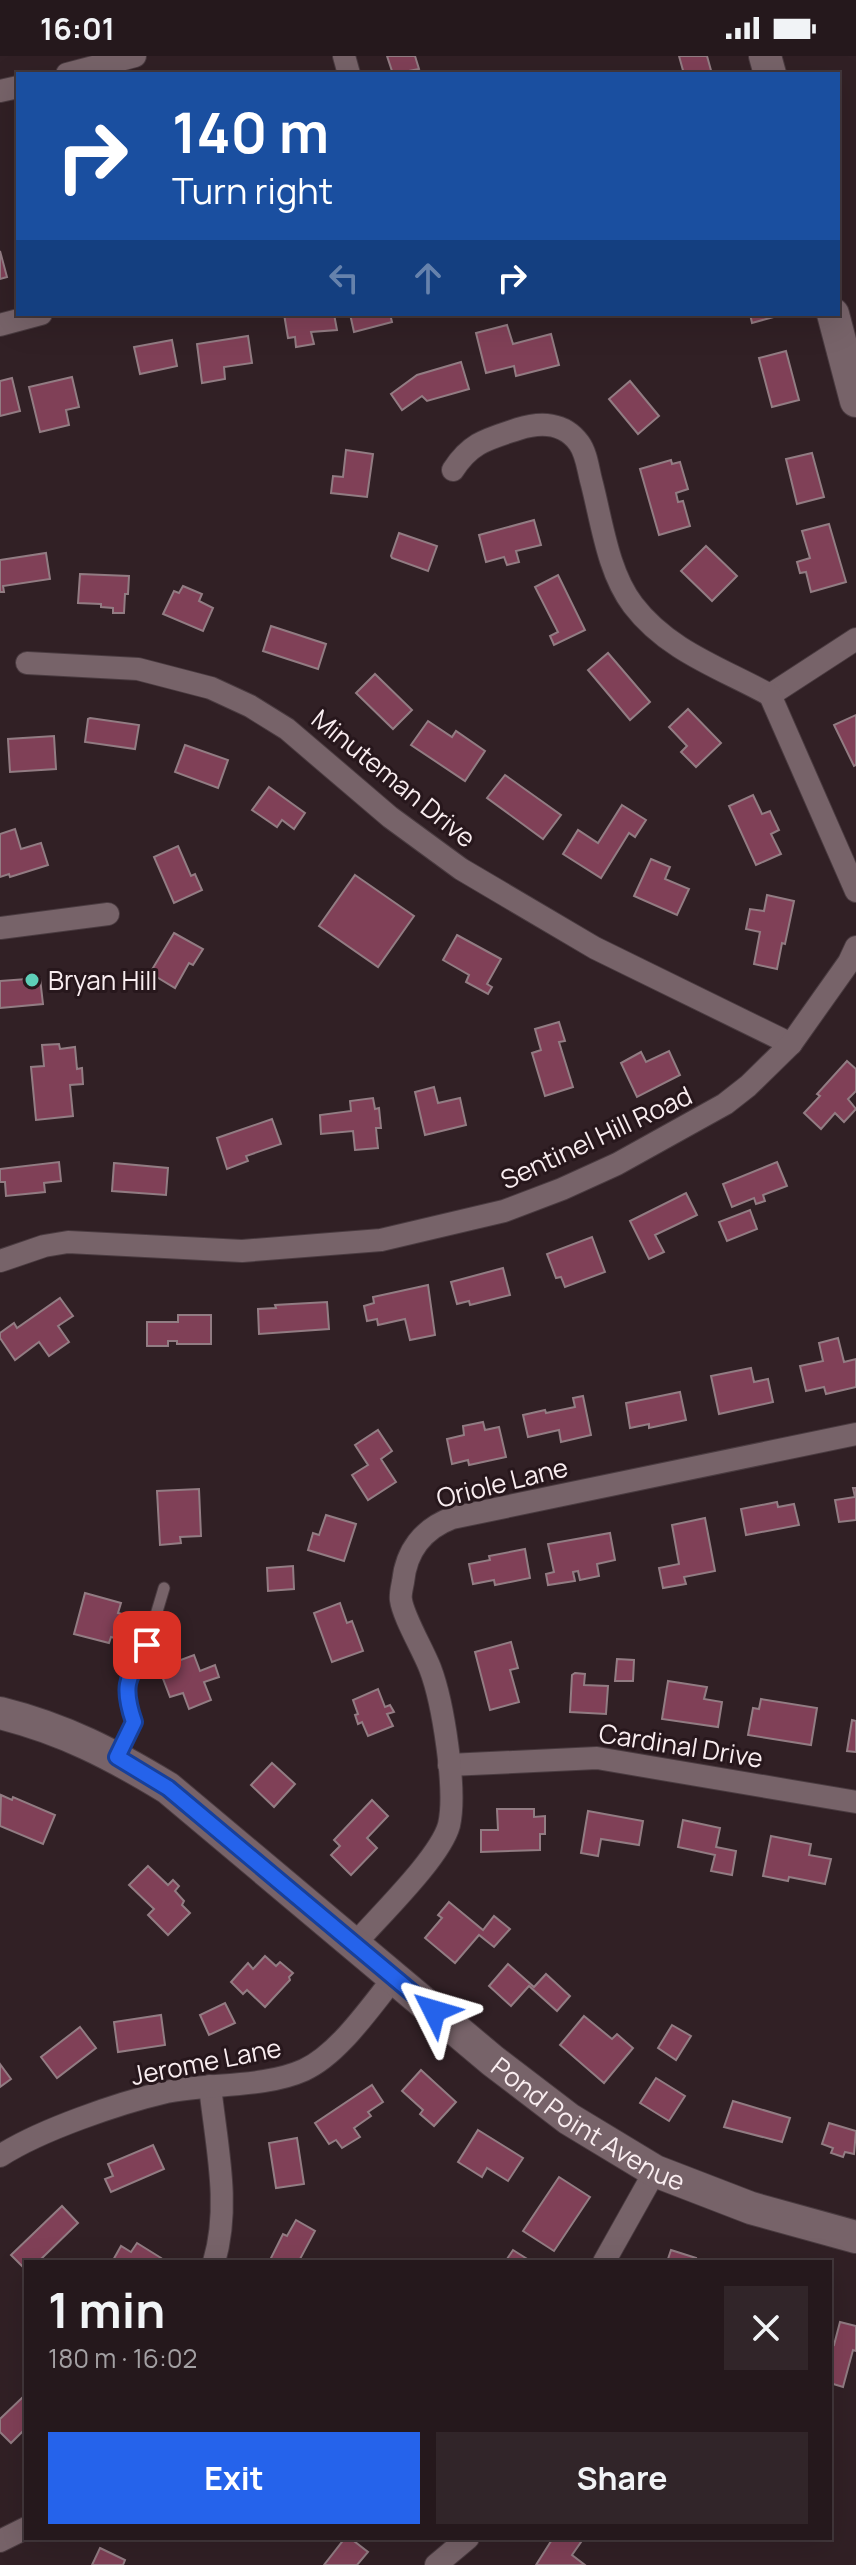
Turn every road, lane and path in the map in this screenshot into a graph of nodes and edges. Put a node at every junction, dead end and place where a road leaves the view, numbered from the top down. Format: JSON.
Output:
{"nodes":[{"id":1,"x":135,"y":56,"type":"edge"},
{"id":2,"x":75,"y":72,"type":"edge"},
{"id":3,"x":34,"y":316,"type":"edge"},
{"id":4,"x":834,"y":316,"type":"edge"},
{"id":5,"x":0,"y":325,"type":"edge"},
{"id":6,"x":856,"y":401,"type":"edge"},
{"id":7,"x":453,"y":470,"type":"dead end"},
{"id":8,"x":856,"y":639,"type":"edge"},
{"id":9,"x":27,"y":663,"type":"dead end"},
{"id":10,"x":770,"y":695,"type":"junction"},
{"id":11,"x":856,"y":891,"type":"edge"},
{"id":12,"x":108,"y":914,"type":"dead end"},
{"id":13,"x":0,"y":928,"type":"edge"},
{"id":14,"x":856,"y":947,"type":"edge"},
{"id":15,"x":791,"y":1044,"type":"junction"},
{"id":16,"x":0,"y":1261,"type":"edge"},
{"id":17,"x":856,"y":1434,"type":"edge"},
{"id":18,"x":164,"y":1588,"type":"dead end"},
{"id":19,"x":0,"y":1713,"type":"edge"},
{"id":20,"x":117,"y":1757,"type":"junction"},
{"id":21,"x":449,"y":1765,"type":"junction"},
{"id":22,"x":856,"y":1802,"type":"edge"},
{"id":23,"x":354,"y":1945,"type":"junction"},
{"id":24,"x":394,"y":1978,"type":"junction"},
{"id":25,"x":210,"y":2086,"type":"junction"},
{"id":26,"x":0,"y":2156,"type":"edge"},
{"id":27,"x":655,"y":2171,"type":"junction"},
{"id":28,"x":856,"y":2237,"type":"edge"},
{"id":29,"x":215,"y":2260,"type":"edge"},
{"id":30,"x":605,"y":2260,"type":"edge"},
{"id":31,"x":24,"y":2529,"type":"edge"},
{"id":32,"x":466,"y":2540,"type":"edge"},
{"id":33,"x":0,"y":2541,"type":"edge"},
{"id":34,"x":436,"y":2565,"type":"edge"}],
"edges":[{"from":1,"to":2,"type":"street"},
{"from":3,"to":5,"type":"street"},
{"from":4,"to":6,"type":"main road"},
{"from":7,"to":10,"type":"street"},
{"from":8,"to":10,"type":"street"},
{"from":9,"to":15,"type":"street","name":"Minuteman Drive"},
{"from":10,"to":11,"type":"street"},
{"from":12,"to":13,"type":"street"},
{"from":14,"to":15,"type":"street","name":"Sentinel Hill Road"},
{"from":15,"to":16,"type":"street","name":"Sentinel Hill Road"},
{"from":17,"to":21,"type":"street","name":"Oriole Lane"},
{"from":18,"to":20,"type":"lane"},
{"from":19,"to":20,"type":"main road","name":"Pond Point Avenue"},
{"from":20,"to":23,"type":"main road","name":"Pond Point Avenue"},
{"from":21,"to":22,"type":"street","name":"Cardinal Drive"},
{"from":21,"to":23,"type":"street","name":"Oriole Lane"},
{"from":23,"to":24,"type":"main road","name":"Pond Point Avenue"},
{"from":24,"to":25,"type":"street","name":"Jerome Lane"},
{"from":24,"to":27,"type":"main road","name":"Pond Point Avenue"},
{"from":25,"to":26,"type":"street","name":"Jerome Lane"},
{"from":25,"to":29,"type":"street"},
{"from":27,"to":28,"type":"main road","name":"Pond Point Avenue"},
{"from":27,"to":30,"type":"street"},
{"from":31,"to":33,"type":"street"},
{"from":32,"to":34,"type":"street"}]}
